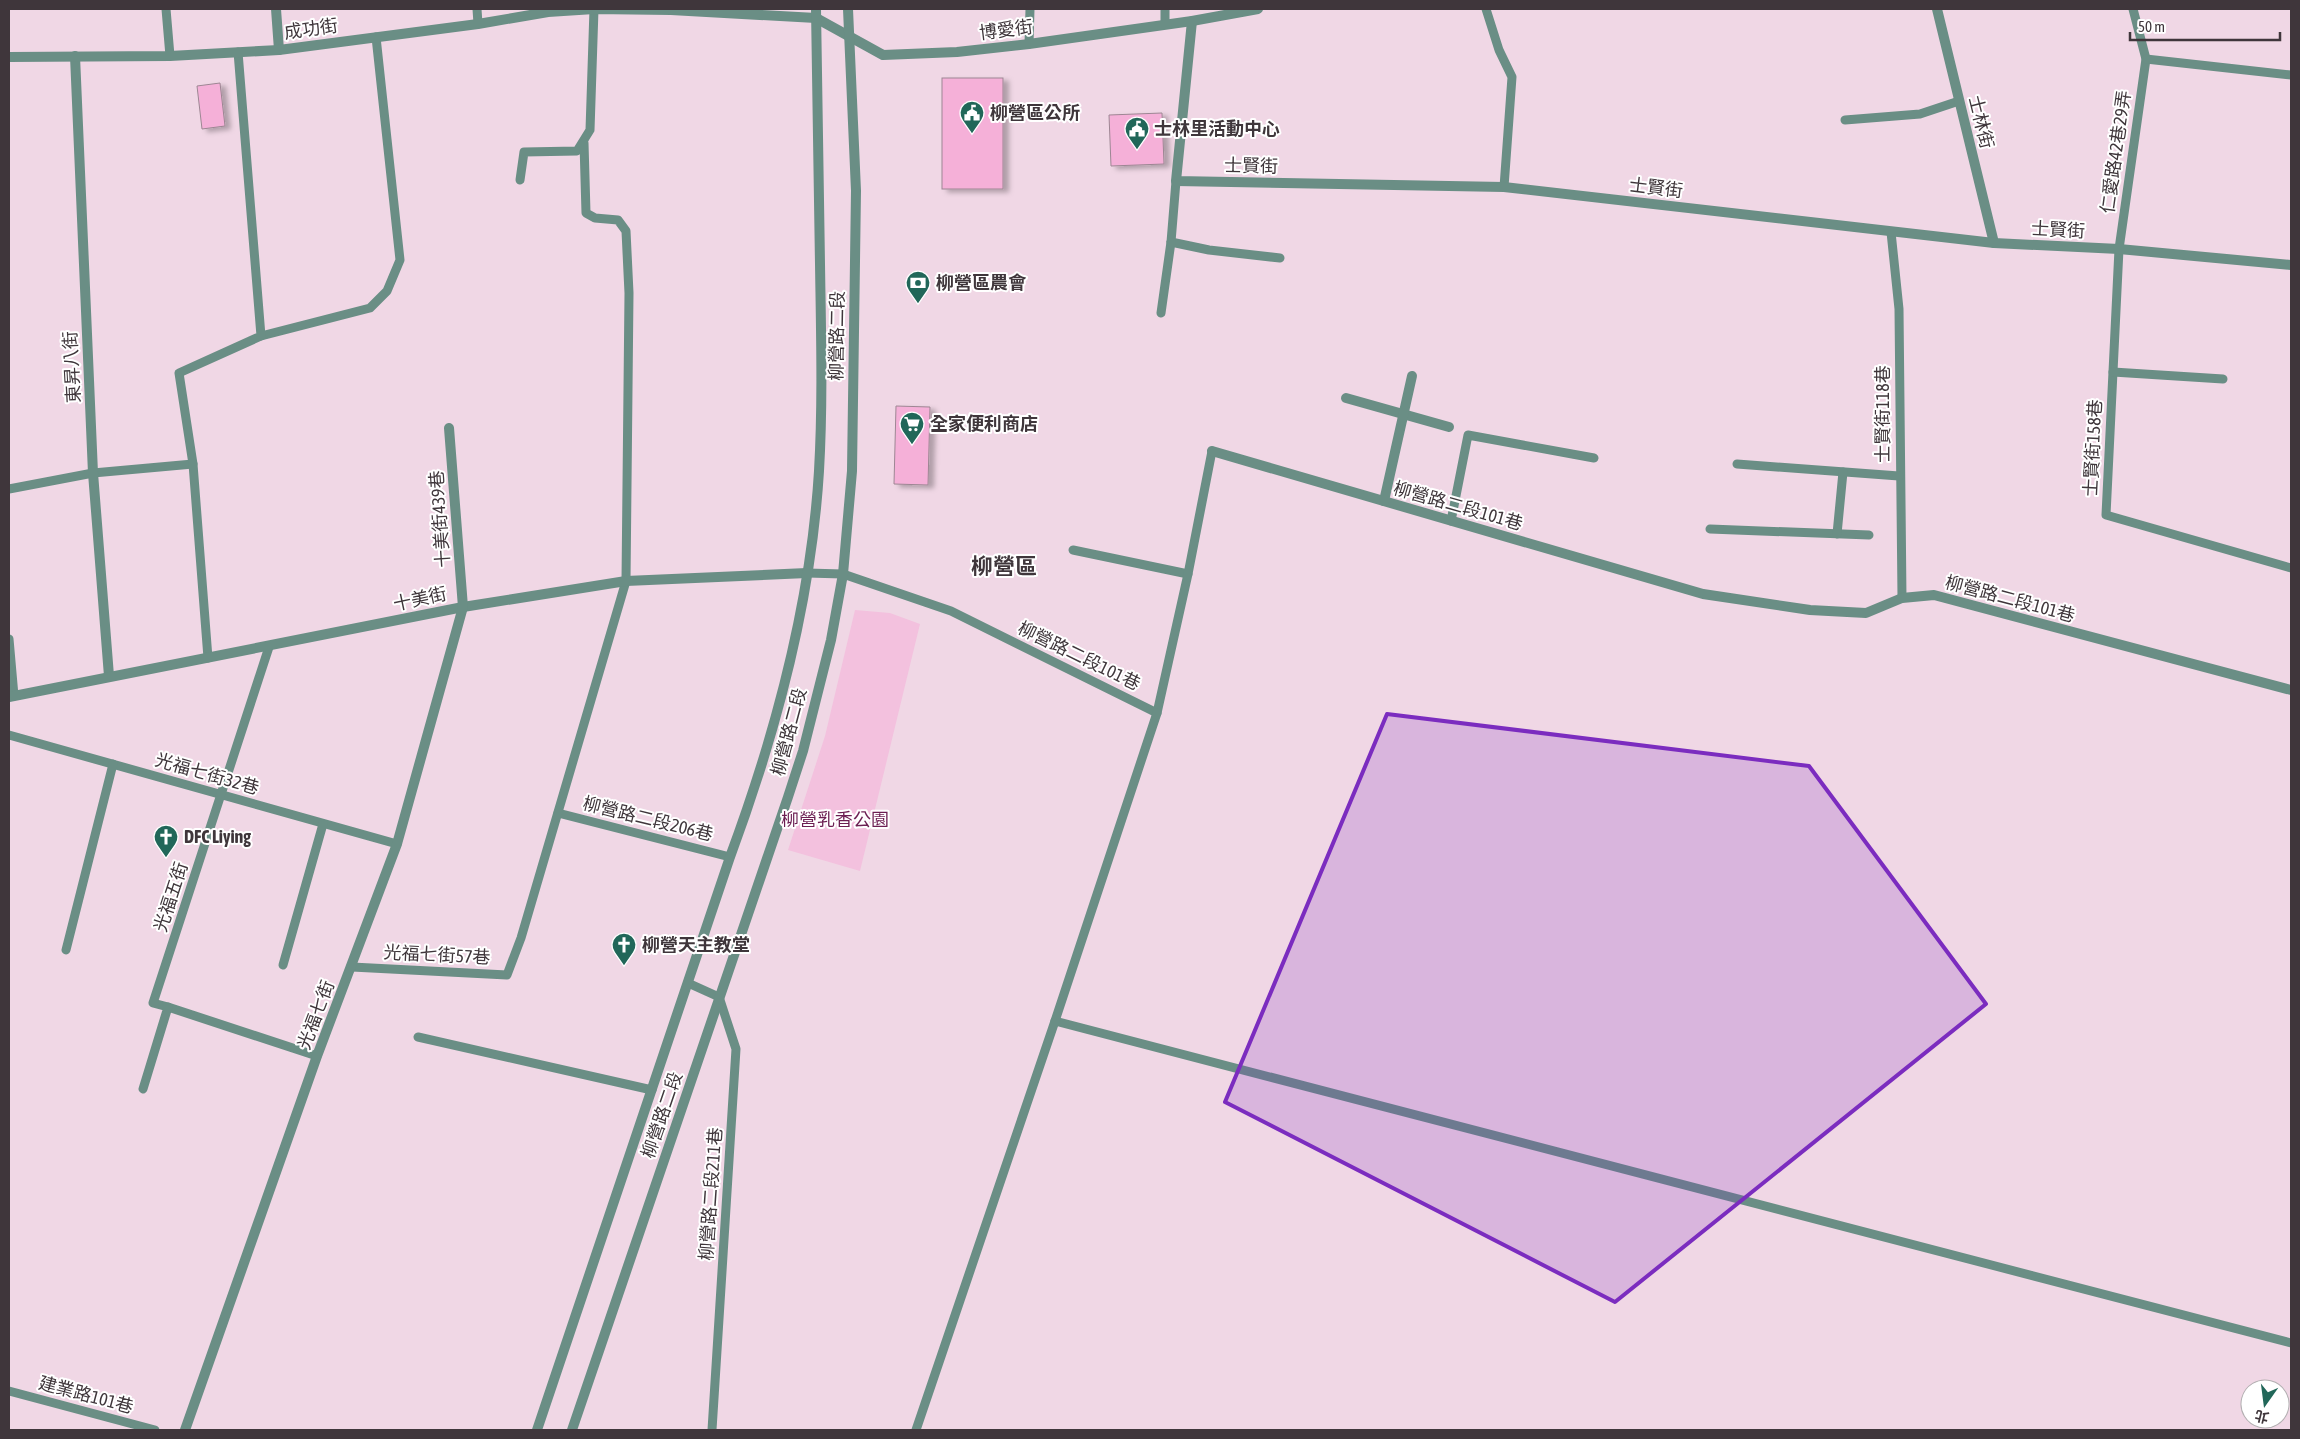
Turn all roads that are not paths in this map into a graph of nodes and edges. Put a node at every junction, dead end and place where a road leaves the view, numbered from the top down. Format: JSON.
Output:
{"nodes":[{"id":1,"x":166,"y":9,"type":"edge"},
{"id":2,"x":276,"y":9,"type":"edge"},
{"id":3,"x":477,"y":9,"type":"edge"},
{"id":4,"x":594,"y":9,"type":"edge"},
{"id":5,"x":848,"y":9,"type":"edge"},
{"id":6,"x":1030,"y":9,"type":"edge"},
{"id":7,"x":1165,"y":9,"type":"edge"},
{"id":8,"x":1258,"y":9,"type":"edge"},
{"id":9,"x":1486,"y":9,"type":"edge"},
{"id":10,"x":1937,"y":9,"type":"edge"},
{"id":11,"x":2133,"y":9,"type":"edge"},
{"id":12,"x":548,"y":10,"type":"edge"},
{"id":13,"x":671,"y":10,"type":"edge"},
{"id":14,"x":816,"y":13,"type":"edge"},
{"id":15,"x":1192,"y":21,"type":"junction"},
{"id":16,"x":478,"y":24,"type":"junction"},
{"id":17,"x":1165,"y":24,"type":"junction"},
{"id":18,"x":376,"y":37,"type":"junction"},
{"id":19,"x":849,"y":38,"type":"junction"},
{"id":20,"x":1029,"y":44,"type":"junction"},
{"id":21,"x":279,"y":50,"type":"junction"},
{"id":22,"x":238,"y":52,"type":"junction"},
{"id":23,"x":75,"y":56,"type":"junction"},
{"id":24,"x":170,"y":56,"type":"junction"},
{"id":25,"x":9,"y":57,"type":"edge"},
{"id":26,"x":2146,"y":59,"type":"junction"},
{"id":27,"x":2291,"y":75,"type":"edge"},
{"id":28,"x":1959,"y":101,"type":"junction"},
{"id":29,"x":1845,"y":120,"type":"dead end"},
{"id":30,"x":584,"y":143,"type":"junction"},
{"id":31,"x":520,"y":180,"type":"dead end"},
{"id":32,"x":1176,"y":181,"type":"junction"},
{"id":33,"x":1504,"y":187,"type":"junction"},
{"id":34,"x":1891,"y":232,"type":"junction"},
{"id":35,"x":1171,"y":242,"type":"junction"},
{"id":36,"x":1994,"y":243,"type":"junction"},
{"id":37,"x":2119,"y":249,"type":"junction"},
{"id":38,"x":1280,"y":258,"type":"dead end"},
{"id":39,"x":2291,"y":265,"type":"edge"},
{"id":40,"x":1161,"y":313,"type":"dead end"},
{"id":41,"x":261,"y":336,"type":"junction"},
{"id":42,"x":2113,"y":372,"type":"junction"},
{"id":43,"x":1412,"y":376,"type":"dead end"},
{"id":44,"x":2223,"y":379,"type":"dead end"},
{"id":45,"x":1346,"y":398,"type":"dead end"},
{"id":46,"x":1404,"y":414,"type":"junction"},
{"id":47,"x":449,"y":428,"type":"dead end"},
{"id":48,"x":1449,"y":428,"type":"dead end"},
{"id":49,"x":1212,"y":450,"type":"joint"},
{"id":50,"x":1594,"y":458,"type":"dead end"},
{"id":51,"x":193,"y":464,"type":"junction"},
{"id":52,"x":1737,"y":464,"type":"dead end"},
{"id":53,"x":1843,"y":472,"type":"junction"},
{"id":54,"x":93,"y":474,"type":"junction"},
{"id":55,"x":1899,"y":476,"type":"junction"},
{"id":56,"x":9,"y":489,"type":"edge"},
{"id":57,"x":1384,"y":501,"type":"junction"},
{"id":58,"x":1451,"y":521,"type":"junction"},
{"id":59,"x":1710,"y":529,"type":"dead end"},
{"id":60,"x":1837,"y":534,"type":"junction"},
{"id":61,"x":1869,"y":535,"type":"dead end"},
{"id":62,"x":1072,"y":550,"type":"dead end"},
{"id":63,"x":2291,"y":568,"type":"edge"},
{"id":64,"x":807,"y":573,"type":"junction"},
{"id":65,"x":843,"y":574,"type":"junction"},
{"id":66,"x":1188,"y":574,"type":"junction"},
{"id":67,"x":626,"y":581,"type":"junction"},
{"id":68,"x":1902,"y":598,"type":"junction"},
{"id":69,"x":463,"y":607,"type":"junction"},
{"id":70,"x":9,"y":638,"type":"edge"},
{"id":71,"x":269,"y":647,"type":"junction"},
{"id":72,"x":208,"y":658,"type":"junction"},
{"id":73,"x":109,"y":676,"type":"junction"},
{"id":74,"x":2291,"y":690,"type":"edge"},
{"id":75,"x":11,"y":696,"type":"edge"},
{"id":76,"x":1157,"y":713,"type":"junction"},
{"id":77,"x":9,"y":735,"type":"edge"},
{"id":78,"x":113,"y":764,"type":"junction"},
{"id":79,"x":222,"y":794,"type":"junction"},
{"id":80,"x":558,"y":813,"type":"junction"},
{"id":81,"x":323,"y":824,"type":"junction"},
{"id":82,"x":396,"y":844,"type":"junction"},
{"id":83,"x":730,"y":857,"type":"junction"},
{"id":84,"x":66,"y":950,"type":"dead end"},
{"id":85,"x":283,"y":965,"type":"dead end"},
{"id":86,"x":352,"y":967,"type":"junction"},
{"id":87,"x":688,"y":983,"type":"junction"},
{"id":88,"x":719,"y":997,"type":"junction"},
{"id":89,"x":168,"y":1007,"type":"junction"},
{"id":90,"x":1055,"y":1021,"type":"junction"},
{"id":91,"x":418,"y":1037,"type":"dead end"},
{"id":92,"x":317,"y":1056,"type":"junction"},
{"id":93,"x":143,"y":1089,"type":"dead end"},
{"id":94,"x":652,"y":1090,"type":"junction"},
{"id":95,"x":2291,"y":1343,"type":"edge"},
{"id":96,"x":9,"y":1391,"type":"edge"},
{"id":97,"x":155,"y":1430,"type":"edge"},
{"id":98,"x":185,"y":1430,"type":"edge"},
{"id":99,"x":537,"y":1430,"type":"edge"},
{"id":100,"x":572,"y":1430,"type":"edge"},
{"id":101,"x":712,"y":1430,"type":"edge"},
{"id":102,"x":916,"y":1430,"type":"edge"}],
"edges":[{"from":1,"to":24,"type":"lane"},
{"from":2,"to":21,"type":"street"},
{"from":3,"to":16,"type":"lane"},
{"from":4,"to":12,"type":"street","name":"成功街"},
{"from":4,"to":13,"type":"street","name":"成功街"},
{"from":4,"to":30,"type":"lane"},
{"from":5,"to":19,"type":"street","name":"柳營路二段"},
{"from":6,"to":20,"type":"lane"},
{"from":7,"to":17,"type":"lane"},
{"from":8,"to":15,"type":"street","name":"博愛街"},
{"from":9,"to":33,"type":"lane"},
{"from":10,"to":28,"type":"street","name":"士林街"},
{"from":11,"to":26,"type":"lane"},
{"from":12,"to":16,"type":"street","name":"成功街"},
{"from":13,"to":14,"type":"street","name":"成功街"},
{"from":14,"to":19,"type":"street","name":"成功街"},
{"from":14,"to":64,"type":"street","name":"柳營路二段"},
{"from":15,"to":17,"type":"street","name":"博愛街"},
{"from":15,"to":32,"type":"street"},
{"from":16,"to":18,"type":"street","name":"成功街"},
{"from":17,"to":20,"type":"street","name":"博愛街"},
{"from":18,"to":21,"type":"street","name":"成功街"},
{"from":18,"to":41,"type":"lane"},
{"from":19,"to":20,"type":"street","name":"博愛街"},
{"from":19,"to":65,"type":"street","name":"柳營路二段"},
{"from":21,"to":22,"type":"street","name":"成功街"},
{"from":22,"to":24,"type":"street","name":"成功街"},
{"from":22,"to":41,"type":"lane"},
{"from":23,"to":24,"type":"street","name":"成功街"},
{"from":23,"to":25,"type":"street","name":"成功街"},
{"from":23,"to":54,"type":"street","name":"東昇八街"},
{"from":26,"to":27,"type":"lane"},
{"from":26,"to":37,"type":"lane","name":"仁愛路42巷29弄"},
{"from":28,"to":29,"type":"lane"},
{"from":28,"to":36,"type":"street","name":"士林街"},
{"from":30,"to":31,"type":"lane"},
{"from":30,"to":67,"type":"lane"},
{"from":32,"to":33,"type":"street","name":"士賢街"},
{"from":32,"to":35,"type":"lane"},
{"from":33,"to":34,"type":"street","name":"士賢街"},
{"from":34,"to":36,"type":"street","name":"士賢街"},
{"from":34,"to":55,"type":"lane","name":"士賢街118巷"},
{"from":35,"to":38,"type":"lane"},
{"from":35,"to":40,"type":"lane"},
{"from":36,"to":37,"type":"street","name":"士賢街"},
{"from":37,"to":39,"type":"street","name":"士賢街"},
{"from":37,"to":42,"type":"lane","name":"士賢街158巷"},
{"from":41,"to":51,"type":"lane"},
{"from":42,"to":44,"type":"lane"},
{"from":42,"to":63,"type":"lane","name":"士賢街158巷"},
{"from":43,"to":46,"type":"street"},
{"from":45,"to":46,"type":"street"},
{"from":46,"to":48,"type":"street"},
{"from":46,"to":57,"type":"street"},
{"from":47,"to":69,"type":"street","name":"十美街439巷"},
{"from":49,"to":57,"type":"street","name":"柳營路二段101巷"},
{"from":49,"to":66,"type":"lane","name":"柳營路二段101巷"},
{"from":50,"to":58,"type":"lane"},
{"from":51,"to":54,"type":"lane"},
{"from":51,"to":72,"type":"lane"},
{"from":52,"to":53,"type":"lane"},
{"from":53,"to":55,"type":"lane"},
{"from":53,"to":60,"type":"lane"},
{"from":54,"to":56,"type":"lane"},
{"from":54,"to":73,"type":"street","name":"東昇八街"},
{"from":55,"to":68,"type":"lane","name":"士賢街118巷"},
{"from":57,"to":58,"type":"street","name":"柳營路二段101巷"},
{"from":58,"to":68,"type":"street","name":"柳營路二段101巷"},
{"from":59,"to":60,"type":"lane"},
{"from":60,"to":61,"type":"lane"},
{"from":62,"to":66,"type":"lane"},
{"from":64,"to":65,"type":"lane","name":"十美街"},
{"from":64,"to":67,"type":"street","name":"十美街"},
{"from":64,"to":83,"type":"street","name":"柳營路二段"},
{"from":65,"to":76,"type":"lane","name":"柳營路二段101巷"},
{"from":65,"to":88,"type":"street","name":"柳營路二段"},
{"from":66,"to":76,"type":"lane","name":"柳營路二段101巷"},
{"from":67,"to":69,"type":"street","name":"十美街"},
{"from":67,"to":80,"type":"lane"},
{"from":68,"to":74,"type":"street","name":"柳營路二段101巷"},
{"from":69,"to":71,"type":"street","name":"十美街"},
{"from":69,"to":82,"type":"street","name":"光福七街"},
{"from":70,"to":75,"type":"lane"},
{"from":71,"to":72,"type":"street","name":"十美街"},
{"from":71,"to":79,"type":"lane","name":"光福五街"},
{"from":72,"to":73,"type":"street","name":"十美街"},
{"from":73,"to":75,"type":"street","name":"十美街"},
{"from":76,"to":90,"type":"lane"},
{"from":77,"to":78,"type":"lane","name":"光福七街32巷"},
{"from":78,"to":79,"type":"lane","name":"光福七街32巷"},
{"from":78,"to":84,"type":"lane"},
{"from":79,"to":81,"type":"lane","name":"光福七街32巷"},
{"from":79,"to":89,"type":"lane","name":"光福五街"},
{"from":80,"to":83,"type":"lane","name":"柳營路二段206巷"},
{"from":80,"to":86,"type":"lane","name":"光福七街57巷"},
{"from":81,"to":82,"type":"lane","name":"光福七街32巷"},
{"from":81,"to":85,"type":"lane"},
{"from":82,"to":86,"type":"street","name":"光福七街"},
{"from":83,"to":87,"type":"street","name":"柳營路二段"},
{"from":86,"to":92,"type":"street","name":"光福七街"},
{"from":87,"to":88,"type":"lane"},
{"from":87,"to":94,"type":"street","name":"柳營路二段"},
{"from":88,"to":100,"type":"street","name":"柳營路二段"},
{"from":88,"to":101,"type":"lane","name":"柳營路二段211巷"},
{"from":89,"to":92,"type":"lane"},
{"from":89,"to":93,"type":"lane"},
{"from":90,"to":95,"type":"lane"},
{"from":90,"to":102,"type":"lane"},
{"from":91,"to":94,"type":"lane"},
{"from":92,"to":98,"type":"street","name":"光福七街"},
{"from":94,"to":99,"type":"street","name":"柳營路二段"},
{"from":96,"to":97,"type":"lane","name":"建業路101巷"}]}
